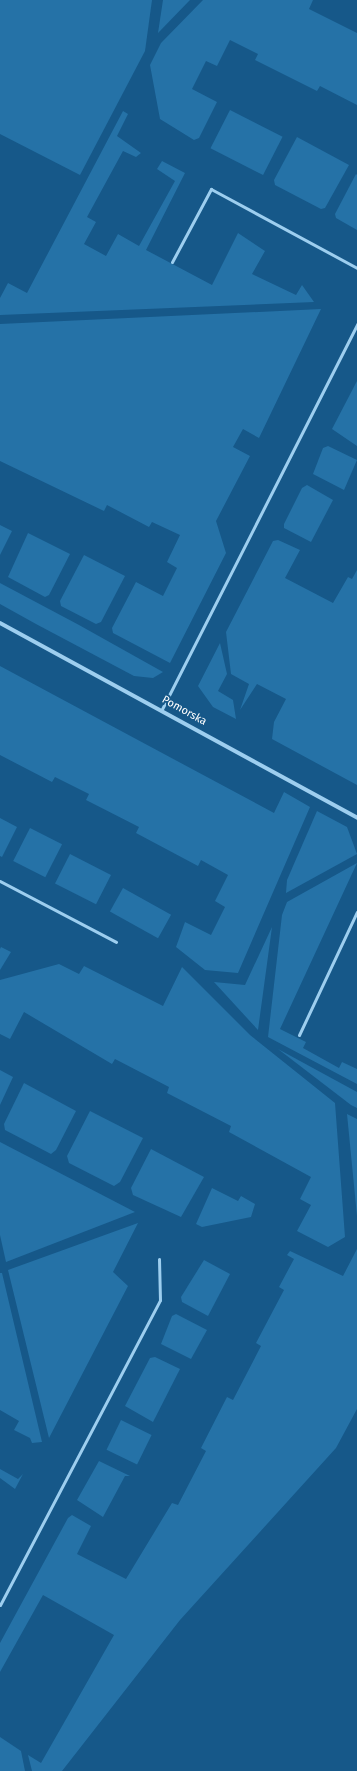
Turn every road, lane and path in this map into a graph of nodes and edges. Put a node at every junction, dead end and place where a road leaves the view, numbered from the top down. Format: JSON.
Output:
{"nodes":[{"id":1,"x":172,"y":262,"type":"dead end"},
{"id":2,"x":357,"y":268,"type":"edge"},
{"id":3,"x":357,"y":324,"type":"edge"},
{"id":4,"x":0,"y":623,"type":"edge"},
{"id":5,"x":162,"y":709,"type":"junction"},
{"id":6,"x":357,"y":818,"type":"edge"},
{"id":7,"x":0,"y":881,"type":"edge"},
{"id":8,"x":357,"y":912,"type":"edge"},
{"id":9,"x":116,"y":942,"type":"dead end"},
{"id":10,"x":299,"y":1035,"type":"dead end"},
{"id":11,"x":159,"y":1259,"type":"dead end"},
{"id":12,"x":0,"y":1605,"type":"edge"}],
"edges":[{"from":1,"to":2,"type":"lane"},
{"from":3,"to":5,"type":"lane"},
{"from":4,"to":5,"type":"street","name":"Pomorska"},
{"from":5,"to":6,"type":"street","name":"Pomorska"},
{"from":7,"to":9,"type":"lane"},
{"from":8,"to":10,"type":"lane"},
{"from":11,"to":12,"type":"lane"}]}
